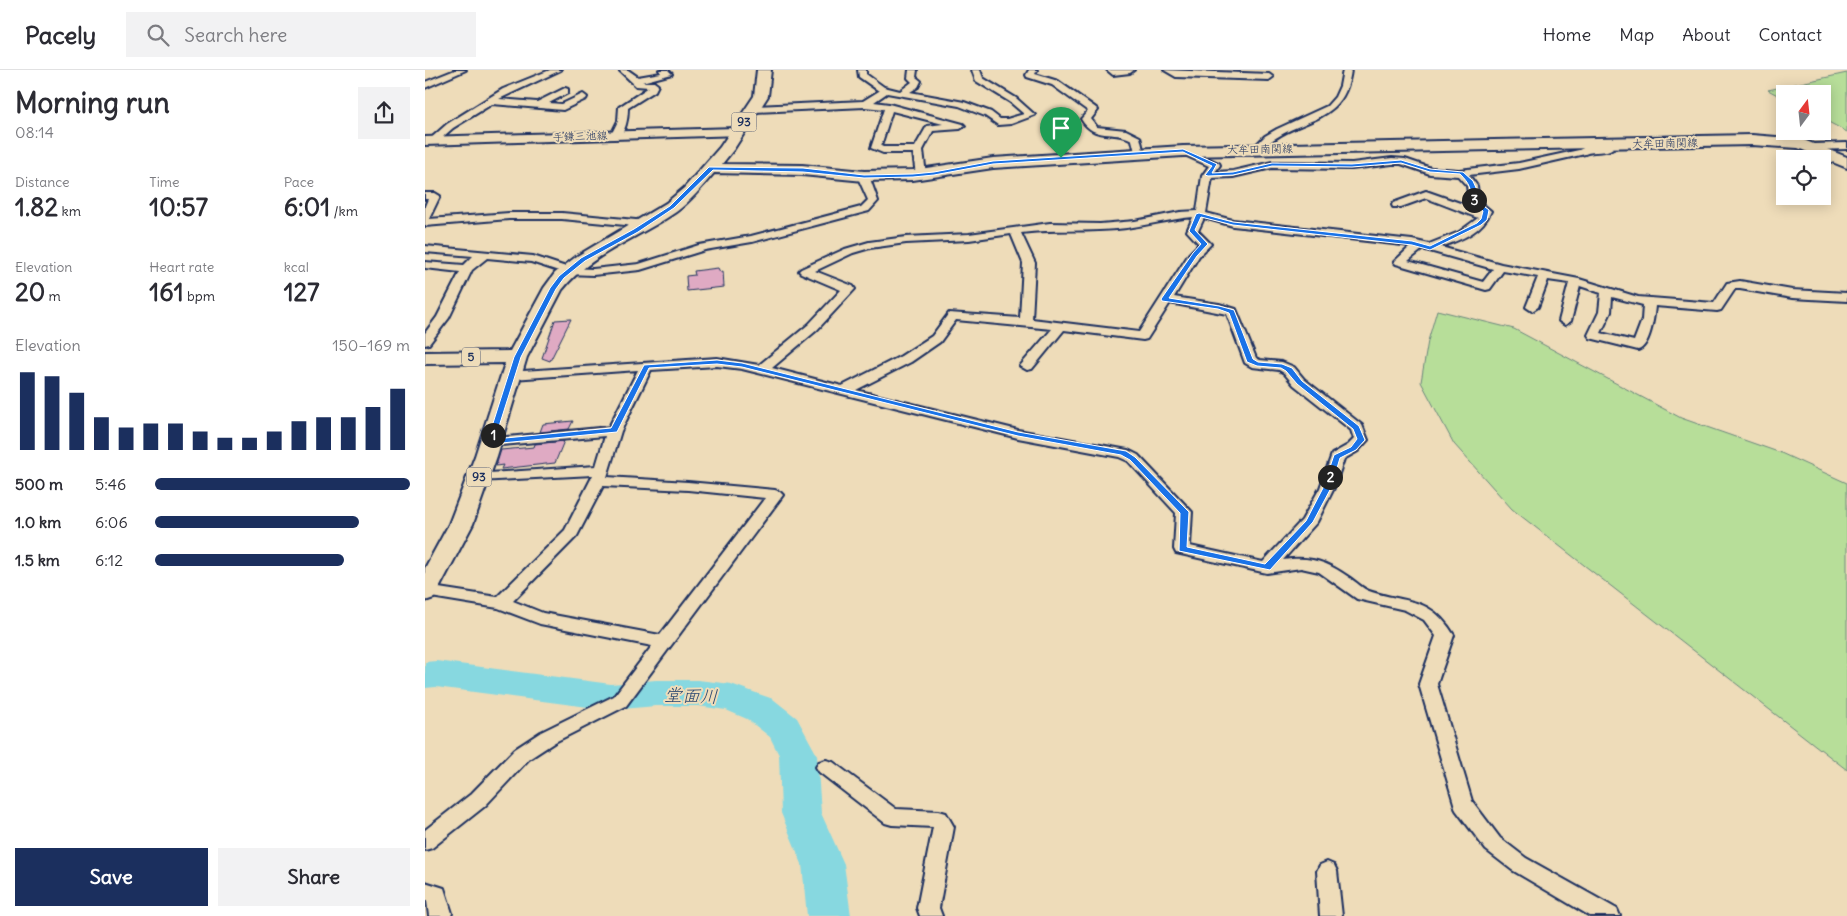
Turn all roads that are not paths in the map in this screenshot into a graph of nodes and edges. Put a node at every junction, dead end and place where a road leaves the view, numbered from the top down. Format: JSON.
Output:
{"nodes":[{"id":1,"x":462,"y":70,"type":"edge"},
{"id":2,"x":557,"y":70,"type":"edge"},
{"id":3,"x":644,"y":70,"type":"edge"},
{"id":4,"x":663,"y":70,"type":"edge"},
{"id":5,"x":764,"y":70,"type":"edge"},
{"id":6,"x":862,"y":70,"type":"edge"},
{"id":7,"x":913,"y":70,"type":"edge"},
{"id":8,"x":975,"y":70,"type":"edge"},
{"id":9,"x":1033,"y":70,"type":"edge"},
{"id":10,"x":1111,"y":70,"type":"edge"},
{"id":11,"x":1130,"y":70,"type":"edge"},
{"id":12,"x":1168,"y":70,"type":"edge"},
{"id":13,"x":1347,"y":70,"type":"edge"},
{"id":14,"x":624,"y":72,"type":"edge"},
{"id":15,"x":1269,"y":77,"type":"dead end"},
{"id":16,"x":636,"y":80,"type":"junction"},
{"id":17,"x":427,"y":83,"type":"edge"},
{"id":18,"x":885,"y":91,"type":"junction"},
{"id":19,"x":565,"y":92,"type":"dead end"},
{"id":20,"x":902,"y":93,"type":"junction"},
{"id":21,"x":583,"y":97,"type":"dead end"},
{"id":22,"x":491,"y":101,"type":"junction"},
{"id":23,"x":865,"y":104,"type":"junction"},
{"id":24,"x":539,"y":105,"type":"junction"},
{"id":25,"x":889,"y":107,"type":"junction"},
{"id":26,"x":754,"y":108,"type":"junction"},
{"id":27,"x":736,"y":132,"type":"junction"},
{"id":28,"x":616,"y":135,"type":"junction"},
{"id":29,"x":429,"y":140,"type":"edge"},
{"id":30,"x":1623,"y":144,"type":"junction"},
{"id":31,"x":1847,"y":146,"type":"edge"},
{"id":32,"x":1813,"y":147,"type":"junction"},
{"id":33,"x":1257,"y":149,"type":"junction"},
{"id":34,"x":918,"y":150,"type":"junction"},
{"id":35,"x":1183,"y":151,"type":"junction"},
{"id":36,"x":1139,"y":154,"type":"junction"},
{"id":37,"x":1847,"y":162,"type":"edge"},
{"id":38,"x":711,"y":168,"type":"junction"},
{"id":39,"x":1461,"y":173,"type":"junction"},
{"id":40,"x":921,"y":175,"type":"junction"},
{"id":41,"x":1208,"y":175,"type":"junction"},
{"id":42,"x":864,"y":176,"type":"junction"},
{"id":43,"x":425,"y":196,"type":"edge"},
{"id":44,"x":1397,"y":205,"type":"dead end"},
{"id":45,"x":1199,"y":214,"type":"junction"},
{"id":46,"x":1485,"y":216,"type":"junction"},
{"id":47,"x":425,"y":218,"type":"edge"},
{"id":48,"x":425,"y":223,"type":"edge"},
{"id":49,"x":646,"y":224,"type":"junction"},
{"id":50,"x":1014,"y":230,"type":"junction"},
{"id":51,"x":425,"y":242,"type":"edge"},
{"id":52,"x":1425,"y":246,"type":"junction"},
{"id":53,"x":425,"y":249,"type":"edge"},
{"id":54,"x":471,"y":254,"type":"junction"},
{"id":55,"x":485,"y":254,"type":"junction"},
{"id":56,"x":425,"y":265,"type":"edge"},
{"id":57,"x":1500,"y":267,"type":"junction"},
{"id":58,"x":467,"y":269,"type":"junction"},
{"id":59,"x":568,"y":271,"type":"junction"},
{"id":60,"x":1544,"y":276,"type":"junction"},
{"id":61,"x":1575,"y":281,"type":"junction"},
{"id":62,"x":1607,"y":292,"type":"junction"},
{"id":63,"x":1847,"y":297,"type":"edge"},
{"id":64,"x":1165,"y":299,"type":"junction"},
{"id":65,"x":1649,"y":302,"type":"junction"},
{"id":66,"x":1532,"y":307,"type":"dead end"},
{"id":67,"x":1565,"y":321,"type":"dead end"},
{"id":68,"x":1026,"y":322,"type":"junction"},
{"id":69,"x":1061,"y":326,"type":"junction"},
{"id":70,"x":425,"y":341,"type":"edge"},
{"id":71,"x":425,"y":358,"type":"edge"},
{"id":72,"x":515,"y":366,"type":"junction"},
{"id":73,"x":647,"y":366,"type":"junction"},
{"id":74,"x":1027,"y":366,"type":"dead end"},
{"id":75,"x":763,"y":369,"type":"junction"},
{"id":76,"x":843,"y":391,"type":"junction"},
{"id":77,"x":614,"y":430,"type":"junction"},
{"id":78,"x":491,"y":442,"type":"junction"},
{"id":79,"x":599,"y":476,"type":"junction"},
{"id":80,"x":479,"y":477,"type":"junction"},
{"id":81,"x":1267,"y":568,"type":"junction"},
{"id":82,"x":425,"y":591,"type":"edge"},
{"id":83,"x":501,"y":603,"type":"junction"},
{"id":84,"x":665,"y":642,"type":"junction"},
{"id":85,"x":826,"y":767,"type":"dead end"},
{"id":86,"x":425,"y":842,"type":"edge"},
{"id":87,"x":1327,"y":871,"type":"dead end"},
{"id":88,"x":425,"y":891,"type":"edge"},
{"id":89,"x":440,"y":916,"type":"edge"},
{"id":90,"x":931,"y":916,"type":"edge"},
{"id":91,"x":1331,"y":916,"type":"edge"},
{"id":92,"x":1609,"y":916,"type":"edge"}],
"edges":[{"from":1,"to":17,"type":"street"},
{"from":2,"to":22,"type":"street"},
{"from":3,"to":14,"type":"street"},
{"from":4,"to":16,"type":"street"},
{"from":5,"to":26,"type":"main road","number":"93"},
{"from":6,"to":18,"type":"street"},
{"from":7,"to":20,"type":"street"},
{"from":8,"to":20,"type":"street"},
{"from":9,"to":36,"type":"street"},
{"from":10,"to":11,"type":"street"},
{"from":12,"to":15,"type":"street"},
{"from":13,"to":33,"type":"street"},
{"from":14,"to":16,"type":"street"},
{"from":16,"to":28,"type":"street"},
{"from":18,"to":20,"type":"street"},
{"from":18,"to":23,"type":"street"},
{"from":19,"to":24,"type":"street"},
{"from":21,"to":24,"type":"street"},
{"from":22,"to":24,"type":"street"},
{"from":22,"to":29,"type":"street"},
{"from":23,"to":25,"type":"street"},
{"from":23,"to":26,"type":"street"},
{"from":25,"to":34,"type":"street"},
{"from":25,"to":34,"type":"street"},
{"from":26,"to":27,"type":"main road","number":"93"},
{"from":27,"to":28,"type":"main road","name":"手鎌三池線"},
{"from":27,"to":38,"type":"main road","number":"93"},
{"from":28,"to":29,"type":"main road","name":"手鎌三池線"},
{"from":30,"to":32,"type":"main road","name":"大牟田南関線"},
{"from":30,"to":33,"type":"main road","name":"大牟田南関線"},
{"from":30,"to":39,"type":"street"},
{"from":31,"to":32,"type":"street"},
{"from":32,"to":37,"type":"main road","name":"大牟田南関線"},
{"from":33,"to":35,"type":"main road","name":"大牟田南関線"},
{"from":34,"to":40,"type":"street"},
{"from":35,"to":36,"type":"main road","name":"大牟田南関線"},
{"from":35,"to":41,"type":"street"},
{"from":36,"to":40,"type":"main road","name":"大牟田南関線"},
{"from":38,"to":42,"type":"main road","name":"大牟田南関線"},
{"from":38,"to":49,"type":"main road"},
{"from":39,"to":41,"type":"street"},
{"from":39,"to":46,"type":"street"},
{"from":40,"to":42,"type":"main road","name":"大牟田南関線"},
{"from":41,"to":45,"type":"street"},
{"from":42,"to":59,"type":"street"},
{"from":43,"to":47,"type":"street"},
{"from":44,"to":46,"type":"street"},
{"from":45,"to":50,"type":"street"},
{"from":45,"to":52,"type":"street"},
{"from":45,"to":64,"type":"street"},
{"from":46,"to":52,"type":"street"},
{"from":48,"to":49,"type":"street"},
{"from":49,"to":59,"type":"main road"},
{"from":50,"to":68,"type":"street"},
{"from":50,"to":75,"type":"street"},
{"from":51,"to":54,"type":"street"},
{"from":52,"to":57,"type":"street"},
{"from":52,"to":57,"type":"street"},
{"from":53,"to":54,"type":"street"},
{"from":54,"to":55,"type":"street"},
{"from":55,"to":58,"type":"street"},
{"from":55,"to":59,"type":"street"},
{"from":56,"to":58,"type":"street"},
{"from":57,"to":60,"type":"street"},
{"from":58,"to":70,"type":"street"},
{"from":59,"to":72,"type":"main road"},
{"from":60,"to":61,"type":"street"},
{"from":60,"to":66,"type":"street"},
{"from":61,"to":62,"type":"street"},
{"from":61,"to":67,"type":"street"},
{"from":62,"to":65,"type":"street"},
{"from":62,"to":65,"type":"street"},
{"from":63,"to":65,"type":"street"},
{"from":64,"to":69,"type":"street"},
{"from":64,"to":81,"type":"street"},
{"from":68,"to":69,"type":"street"},
{"from":68,"to":76,"type":"street"},
{"from":69,"to":74,"type":"street"},
{"from":71,"to":72,"type":"main road","number":"5"},
{"from":72,"to":73,"type":"street"},
{"from":72,"to":78,"type":"main road","number":"93"},
{"from":73,"to":75,"type":"street"},
{"from":73,"to":77,"type":"street"},
{"from":75,"to":76,"type":"street"},
{"from":76,"to":81,"type":"street"},
{"from":77,"to":78,"type":"street"},
{"from":77,"to":79,"type":"street"},
{"from":78,"to":80,"type":"main road","number":"93"},
{"from":79,"to":80,"type":"street"},
{"from":79,"to":83,"type":"street"},
{"from":79,"to":84,"type":"street"},
{"from":80,"to":82,"type":"main road","number":"93"},
{"from":81,"to":92,"type":"street"},
{"from":82,"to":83,"type":"street"},
{"from":83,"to":84,"type":"street"},
{"from":84,"to":86,"type":"street"},
{"from":85,"to":90,"type":"street"},
{"from":87,"to":91,"type":"street"},
{"from":88,"to":89,"type":"street"}]}
